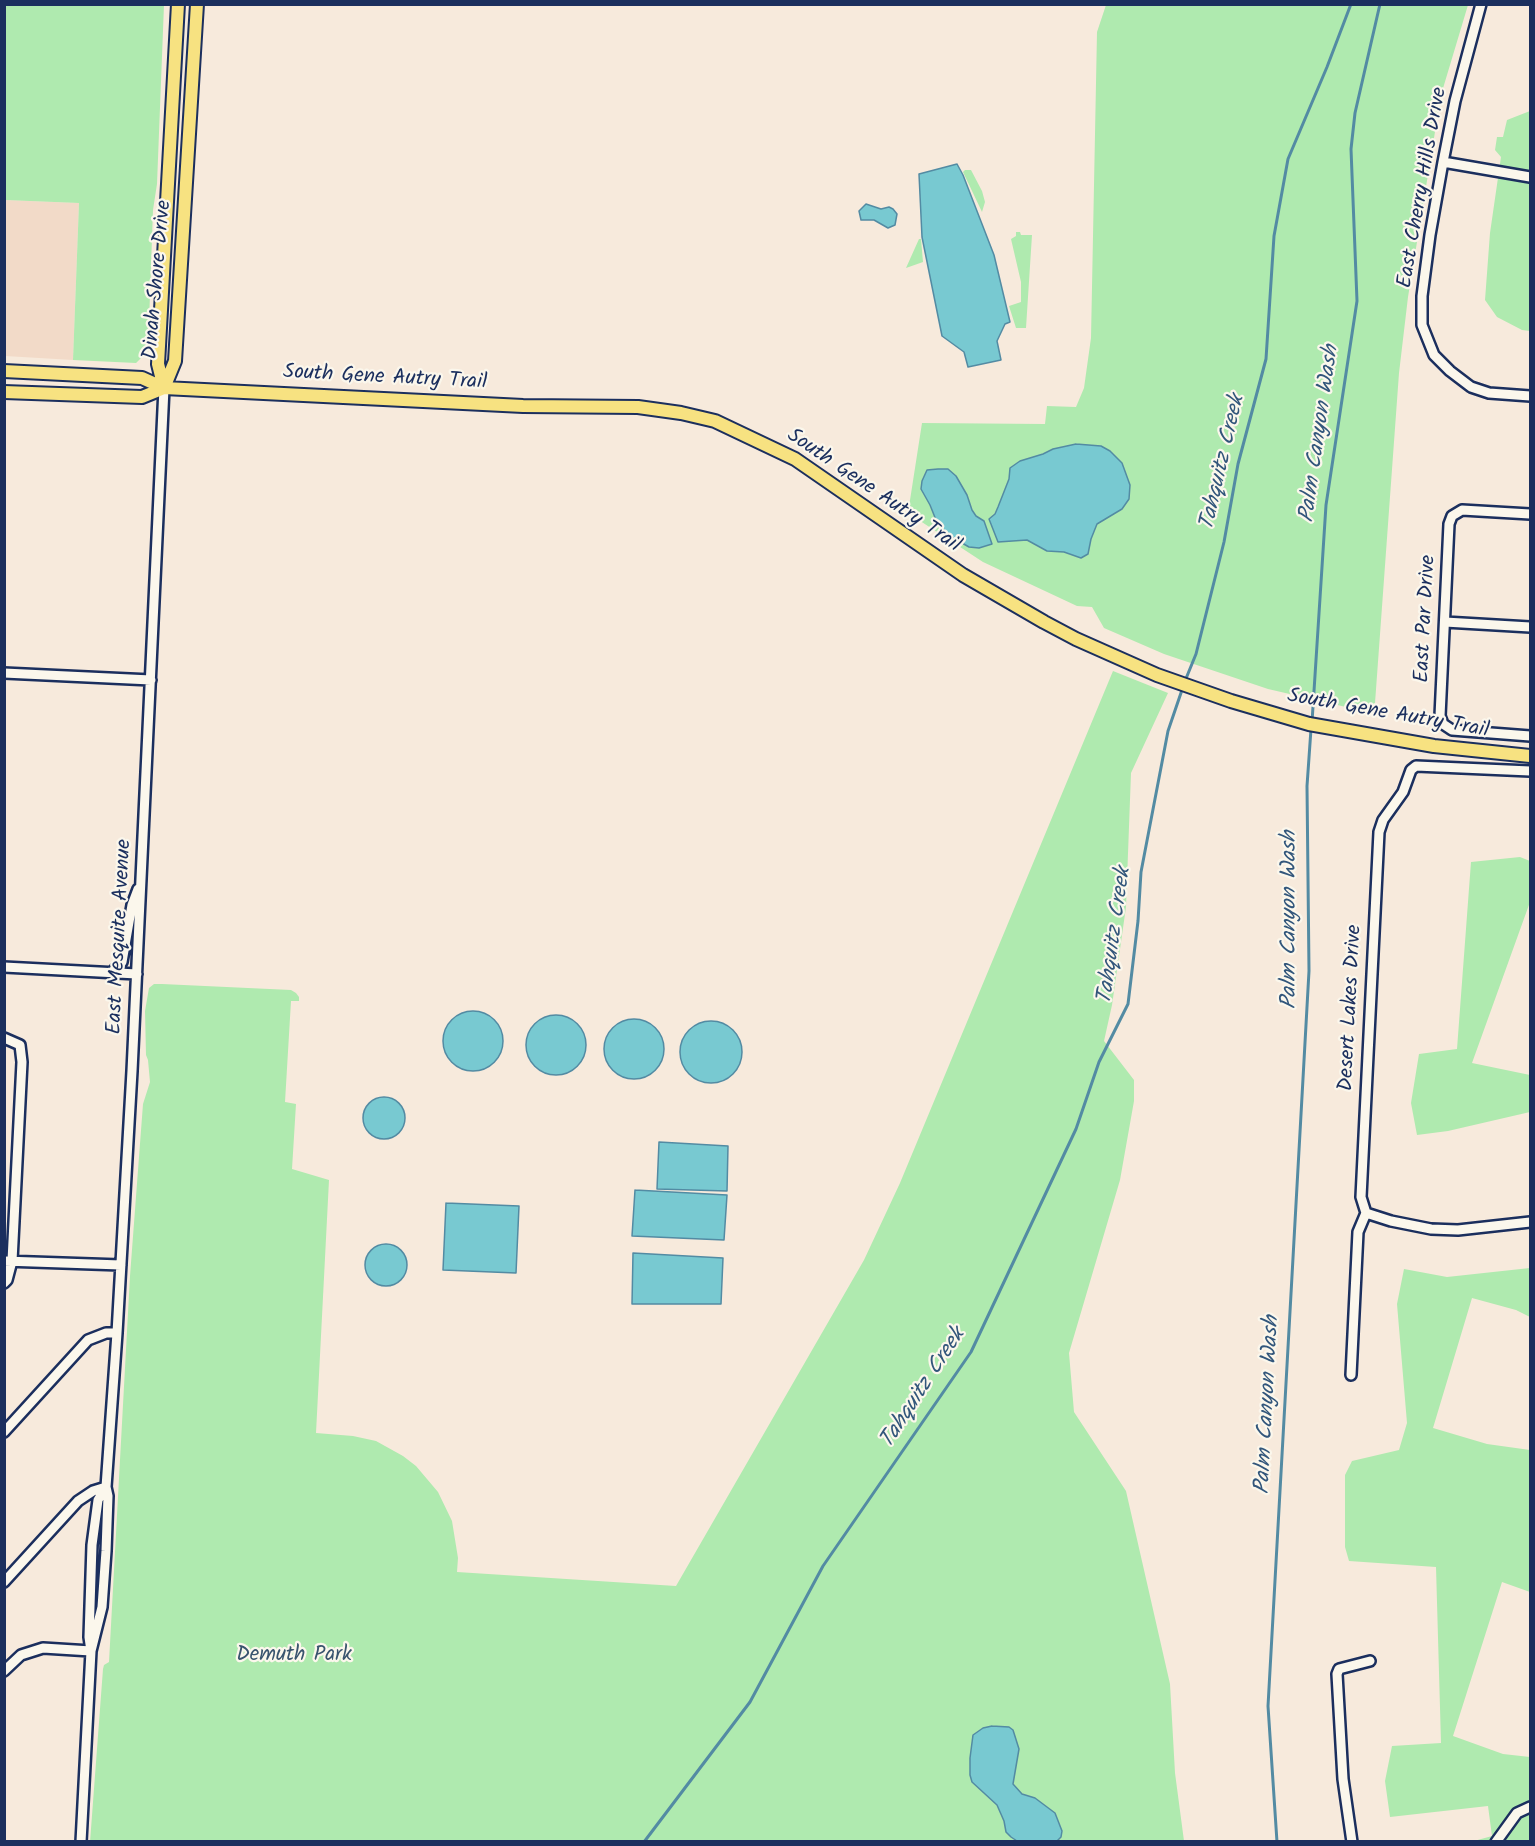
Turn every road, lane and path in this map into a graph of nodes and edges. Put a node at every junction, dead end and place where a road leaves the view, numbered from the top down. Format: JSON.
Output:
{"nodes":[{"id":1,"x":178,"y":4,"type":"edge"},
{"id":2,"x":197,"y":4,"type":"edge"},
{"id":3,"x":1481,"y":4,"type":"edge"},
{"id":4,"x":1443,"y":162,"type":"junction"},
{"id":5,"x":1530,"y":177,"type":"edge"},
{"id":6,"x":4,"y":371,"type":"edge"},
{"id":7,"x":164,"y":388,"type":"junction"},
{"id":8,"x":4,"y":392,"type":"edge"},
{"id":9,"x":1530,"y":396,"type":"edge"},
{"id":10,"x":1530,"y":514,"type":"edge"},
{"id":11,"x":1445,"y":622,"type":"junction"},
{"id":12,"x":1530,"y":627,"type":"edge"},
{"id":13,"x":4,"y":673,"type":"edge"},
{"id":14,"x":152,"y":680,"type":"junction"},
{"id":15,"x":1443,"y":724,"type":"joint"},
{"id":16,"x":1530,"y":736,"type":"edge"},
{"id":17,"x":1530,"y":756,"type":"edge"},
{"id":18,"x":1530,"y":771,"type":"edge"},
{"id":19,"x":142,"y":878,"type":"junction"},
{"id":20,"x":4,"y":967,"type":"edge"},
{"id":21,"x":112,"y":972,"type":"junction"},
{"id":22,"x":137,"y":974,"type":"junction"},
{"id":23,"x":4,"y":1038,"type":"edge"},
{"id":24,"x":1366,"y":1213,"type":"junction"},
{"id":25,"x":1530,"y":1222,"type":"edge"},
{"id":26,"x":8,"y":1261,"type":"edge"},
{"id":27,"x":121,"y":1265,"type":"junction"},
{"id":28,"x":4,"y":1283,"type":"edge"},
{"id":29,"x":117,"y":1333,"type":"junction"},
{"id":30,"x":1351,"y":1375,"type":"dead end"},
{"id":31,"x":4,"y":1432,"type":"edge"},
{"id":32,"x":106,"y":1487,"type":"junction"},
{"id":33,"x":4,"y":1582,"type":"edge"},
{"id":34,"x":91,"y":1651,"type":"junction"},
{"id":35,"x":1370,"y":1661,"type":"dead end"},
{"id":36,"x":4,"y":1671,"type":"edge"},
{"id":37,"x":1530,"y":1807,"type":"edge"},
{"id":38,"x":81,"y":1842,"type":"edge"},
{"id":39,"x":1352,"y":1842,"type":"edge"},
{"id":40,"x":1496,"y":1842,"type":"edge"}],
"edges":[{"from":1,"to":7,"type":"main road","name":"Dinah Shore Drive"},
{"from":2,"to":7,"type":"main road","name":"Dinah Shore Drive"},
{"from":3,"to":4,"type":"street","name":"East Cherry Hills Drive"},
{"from":4,"to":5,"type":"street"},
{"from":4,"to":9,"type":"street","name":"East Cherry Hills Drive"},
{"from":6,"to":7,"type":"main road","name":"South Gene Autry Trail"},
{"from":7,"to":8,"type":"main road","name":"South Gene Autry Trail"},
{"from":7,"to":14,"type":"street","name":"East Mesquite Avenue"},
{"from":7,"to":17,"type":"main road","name":"South Gene Autry Trail"},
{"from":10,"to":11,"type":"street","name":"East Par Drive"},
{"from":11,"to":12,"type":"street"},
{"from":11,"to":15,"type":"street","name":"East Par Drive"},
{"from":13,"to":14,"type":"street"},
{"from":14,"to":19,"type":"street","name":"East Mesquite Avenue"},
{"from":15,"to":16,"type":"street","name":"South Gene Autry Trail"},
{"from":18,"to":24,"type":"street","name":"Desert Lakes Drive"},
{"from":19,"to":21,"type":"street"},
{"from":19,"to":22,"type":"street","name":"East Mesquite Avenue"},
{"from":20,"to":21,"type":"street"},
{"from":21,"to":22,"type":"street"},
{"from":22,"to":27,"type":"street","name":"East Mesquite Avenue"},
{"from":23,"to":26,"type":"street"},
{"from":24,"to":25,"type":"street"},
{"from":24,"to":30,"type":"street","name":"Desert Lakes Drive"},
{"from":26,"to":27,"type":"street"},
{"from":26,"to":28,"type":"street"},
{"from":27,"to":29,"type":"street","name":"East Mesquite Avenue"},
{"from":29,"to":31,"type":"street"},
{"from":29,"to":32,"type":"street","name":"East Mesquite Avenue"},
{"from":32,"to":33,"type":"street"},
{"from":32,"to":34,"type":"street","name":"East Mesquite Avenue"},
{"from":32,"to":34,"type":"street","name":"East Mesquite Avenue"},
{"from":34,"to":36,"type":"street"},
{"from":34,"to":38,"type":"street","name":"East Mesquite Avenue"},
{"from":35,"to":39,"type":"street"},
{"from":37,"to":40,"type":"street"}]}
